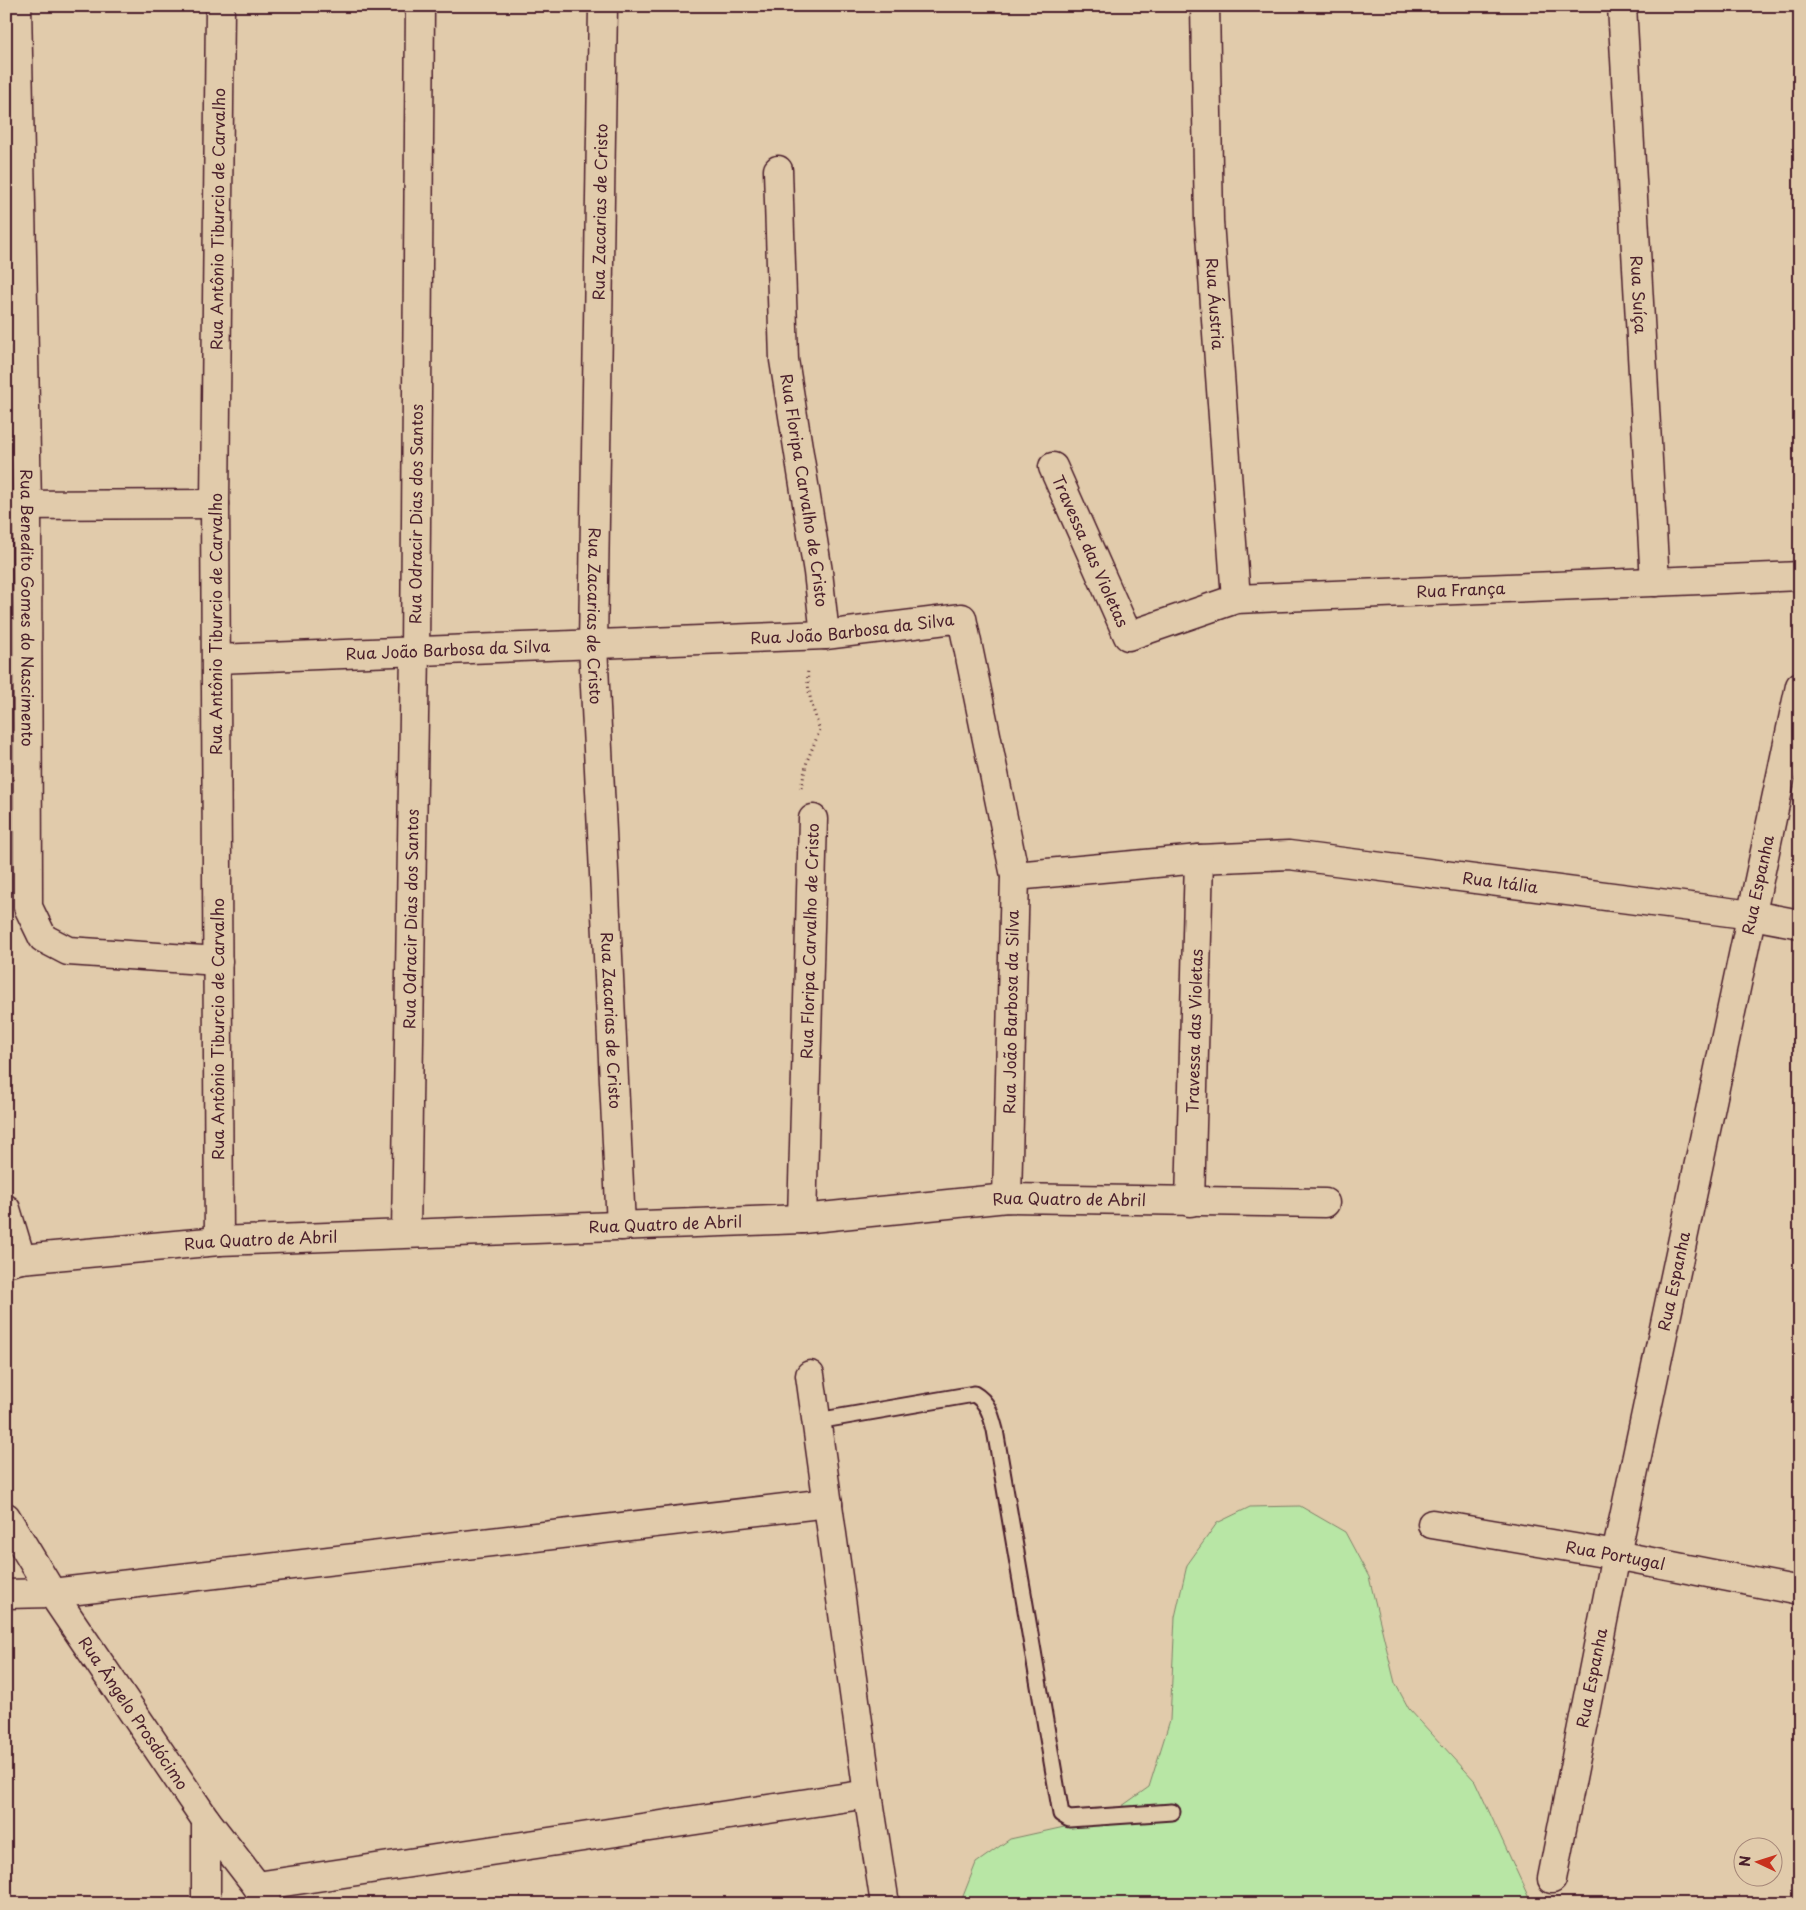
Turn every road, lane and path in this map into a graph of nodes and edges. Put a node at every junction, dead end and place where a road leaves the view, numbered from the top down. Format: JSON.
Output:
{"nodes":[{"id":1,"x":17,"y":6,"type":"edge"},
{"id":2,"x":220,"y":6,"type":"edge"},
{"id":3,"x":420,"y":6,"type":"edge"},
{"id":4,"x":603,"y":6,"type":"edge"},
{"id":5,"x":1205,"y":6,"type":"edge"},
{"id":6,"x":1622,"y":6,"type":"edge"},
{"id":7,"x":778,"y":170,"type":"dead end"},
{"id":8,"x":1053,"y":467,"type":"dead end"},
{"id":9,"x":215,"y":504,"type":"junction"},
{"id":10,"x":17,"y":505,"type":"edge"},
{"id":11,"x":1800,"y":576,"type":"edge"},
{"id":12,"x":1655,"y":582,"type":"junction"},
{"id":13,"x":1236,"y":599,"type":"junction"},
{"id":14,"x":825,"y":635,"type":"junction"},
{"id":15,"x":1128,"y":636,"type":"joint"},
{"id":16,"x":593,"y":645,"type":"junction"},
{"id":17,"x":415,"y":651,"type":"junction"},
{"id":18,"x":216,"y":659,"type":"junction"},
{"id":19,"x":1800,"y":686,"type":"edge"},
{"id":20,"x":813,"y":819,"type":"joint"},
{"id":21,"x":1199,"y":859,"type":"junction"},
{"id":22,"x":1014,"y":876,"type":"junction"},
{"id":23,"x":1752,"y":915,"type":"junction"},
{"id":24,"x":1800,"y":924,"type":"edge"},
{"id":25,"x":218,"y":961,"type":"junction"},
{"id":26,"x":1007,"y":1198,"type":"junction"},
{"id":27,"x":1190,"y":1202,"type":"junction"},
{"id":28,"x":1325,"y":1203,"type":"dead end"},
{"id":29,"x":6,"y":1209,"type":"edge"},
{"id":30,"x":802,"y":1219,"type":"junction"},
{"id":31,"x":621,"y":1226,"type":"junction"},
{"id":32,"x":406,"y":1233,"type":"junction"},
{"id":33,"x":219,"y":1241,"type":"junction"},
{"id":34,"x":14,"y":1261,"type":"edge"},
{"id":35,"x":810,"y":1375,"type":"dead end"},
{"id":36,"x":817,"y":1421,"type":"junction"},
{"id":37,"x":828,"y":1503,"type":"junction"},
{"id":38,"x":6,"y":1517,"type":"edge"},
{"id":39,"x":1432,"y":1524,"type":"dead end"},
{"id":40,"x":1616,"y":1555,"type":"junction"},
{"id":41,"x":1800,"y":1591,"type":"edge"},
{"id":42,"x":52,"y":1593,"type":"junction"},
{"id":43,"x":6,"y":1594,"type":"edge"},
{"id":44,"x":868,"y":1794,"type":"junction"},
{"id":45,"x":1172,"y":1812,"type":"dead end"},
{"id":46,"x":206,"y":1820,"type":"junction"},
{"id":47,"x":1552,"y":1879,"type":"dead end"},
{"id":48,"x":262,"y":1895,"type":"edge"},
{"id":49,"x":206,"y":1904,"type":"edge"},
{"id":50,"x":885,"y":1904,"type":"edge"}],
"edges":[{"from":1,"to":10,"type":"street","name":"Rua Benedito Gomes do Nascimento"},
{"from":2,"to":9,"type":"street","name":"Rua Antônio Tiburcio de Carvalho"},
{"from":3,"to":17,"type":"street","name":"Rua Odracir Dias dos Santos"},
{"from":4,"to":16,"type":"street","name":"Rua Zacarias de Cristo"},
{"from":5,"to":13,"type":"street","name":"Rua Áustria"},
{"from":6,"to":12,"type":"street","name":"Rua Suíça"},
{"from":7,"to":14,"type":"street","name":"Rua Floripa Carvalho de Cristo"},
{"from":8,"to":15,"type":"street","name":"Travessa das Violetas"},
{"from":9,"to":10,"type":"street"},
{"from":9,"to":18,"type":"street","name":"Rua Antônio Tiburcio de Carvalho"},
{"from":10,"to":25,"type":"street","name":"Rua Benedito Gomes do Nascimento"},
{"from":11,"to":12,"type":"street","name":"Rua França"},
{"from":12,"to":13,"type":"street","name":"Rua França"},
{"from":13,"to":15,"type":"street","name":"Rua França"},
{"from":14,"to":16,"type":"street","name":"Rua João Barbosa da Silva"},
{"from":14,"to":20,"type":"path","name":"Rua Floripa Carvalho de Cristo"},
{"from":14,"to":22,"type":"street","name":"Rua João Barbosa da Silva"},
{"from":16,"to":17,"type":"street","name":"Rua João Barbosa da Silva"},
{"from":16,"to":31,"type":"street","name":"Rua Zacarias de Cristo"},
{"from":17,"to":18,"type":"street","name":"Rua João Barbosa da Silva"},
{"from":17,"to":32,"type":"street","name":"Rua Odracir Dias dos Santos"},
{"from":18,"to":25,"type":"street","name":"Rua Antônio Tiburcio de Carvalho"},
{"from":19,"to":23,"type":"street","name":"Rua Espanha"},
{"from":20,"to":30,"type":"street","name":"Rua Floripa Carvalho de Cristo"},
{"from":21,"to":22,"type":"street","name":"Rua Itália"},
{"from":21,"to":23,"type":"street","name":"Rua Itália"},
{"from":21,"to":27,"type":"street","name":"Travessa das Violetas"},
{"from":22,"to":26,"type":"street","name":"Rua João Barbosa da Silva"},
{"from":23,"to":24,"type":"street","name":"Rua Itália"},
{"from":23,"to":40,"type":"street","name":"Rua Espanha"},
{"from":25,"to":33,"type":"street","name":"Rua Antônio Tiburcio de Carvalho"},
{"from":26,"to":27,"type":"street","name":"Rua Quatro de Abril"},
{"from":26,"to":30,"type":"street","name":"Rua Quatro de Abril"},
{"from":27,"to":28,"type":"street","name":"Rua Quatro de Abril"},
{"from":29,"to":34,"type":"street"},
{"from":30,"to":31,"type":"street","name":"Rua Quatro de Abril"},
{"from":31,"to":32,"type":"street","name":"Rua Quatro de Abril"},
{"from":32,"to":33,"type":"street","name":"Rua Quatro de Abril"},
{"from":33,"to":34,"type":"street","name":"Rua Quatro de Abril"},
{"from":35,"to":36,"type":"street"},
{"from":36,"to":37,"type":"street"},
{"from":36,"to":45,"type":"lane"},
{"from":37,"to":42,"type":"street"},
{"from":37,"to":44,"type":"street"},
{"from":38,"to":42,"type":"street","name":"Rua Ângelo Prosdócimo"},
{"from":39,"to":40,"type":"street","name":"Rua Portugal"},
{"from":40,"to":41,"type":"street","name":"Rua Portugal"},
{"from":40,"to":47,"type":"street","name":"Rua Espanha"},
{"from":42,"to":43,"type":"street"},
{"from":42,"to":46,"type":"street","name":"Rua Ângelo Prosdócimo"},
{"from":44,"to":48,"type":"street"},
{"from":44,"to":50,"type":"street"},
{"from":46,"to":48,"type":"street","name":"Rua Ângelo Prosdócimo"},
{"from":46,"to":49,"type":"street"}]}
